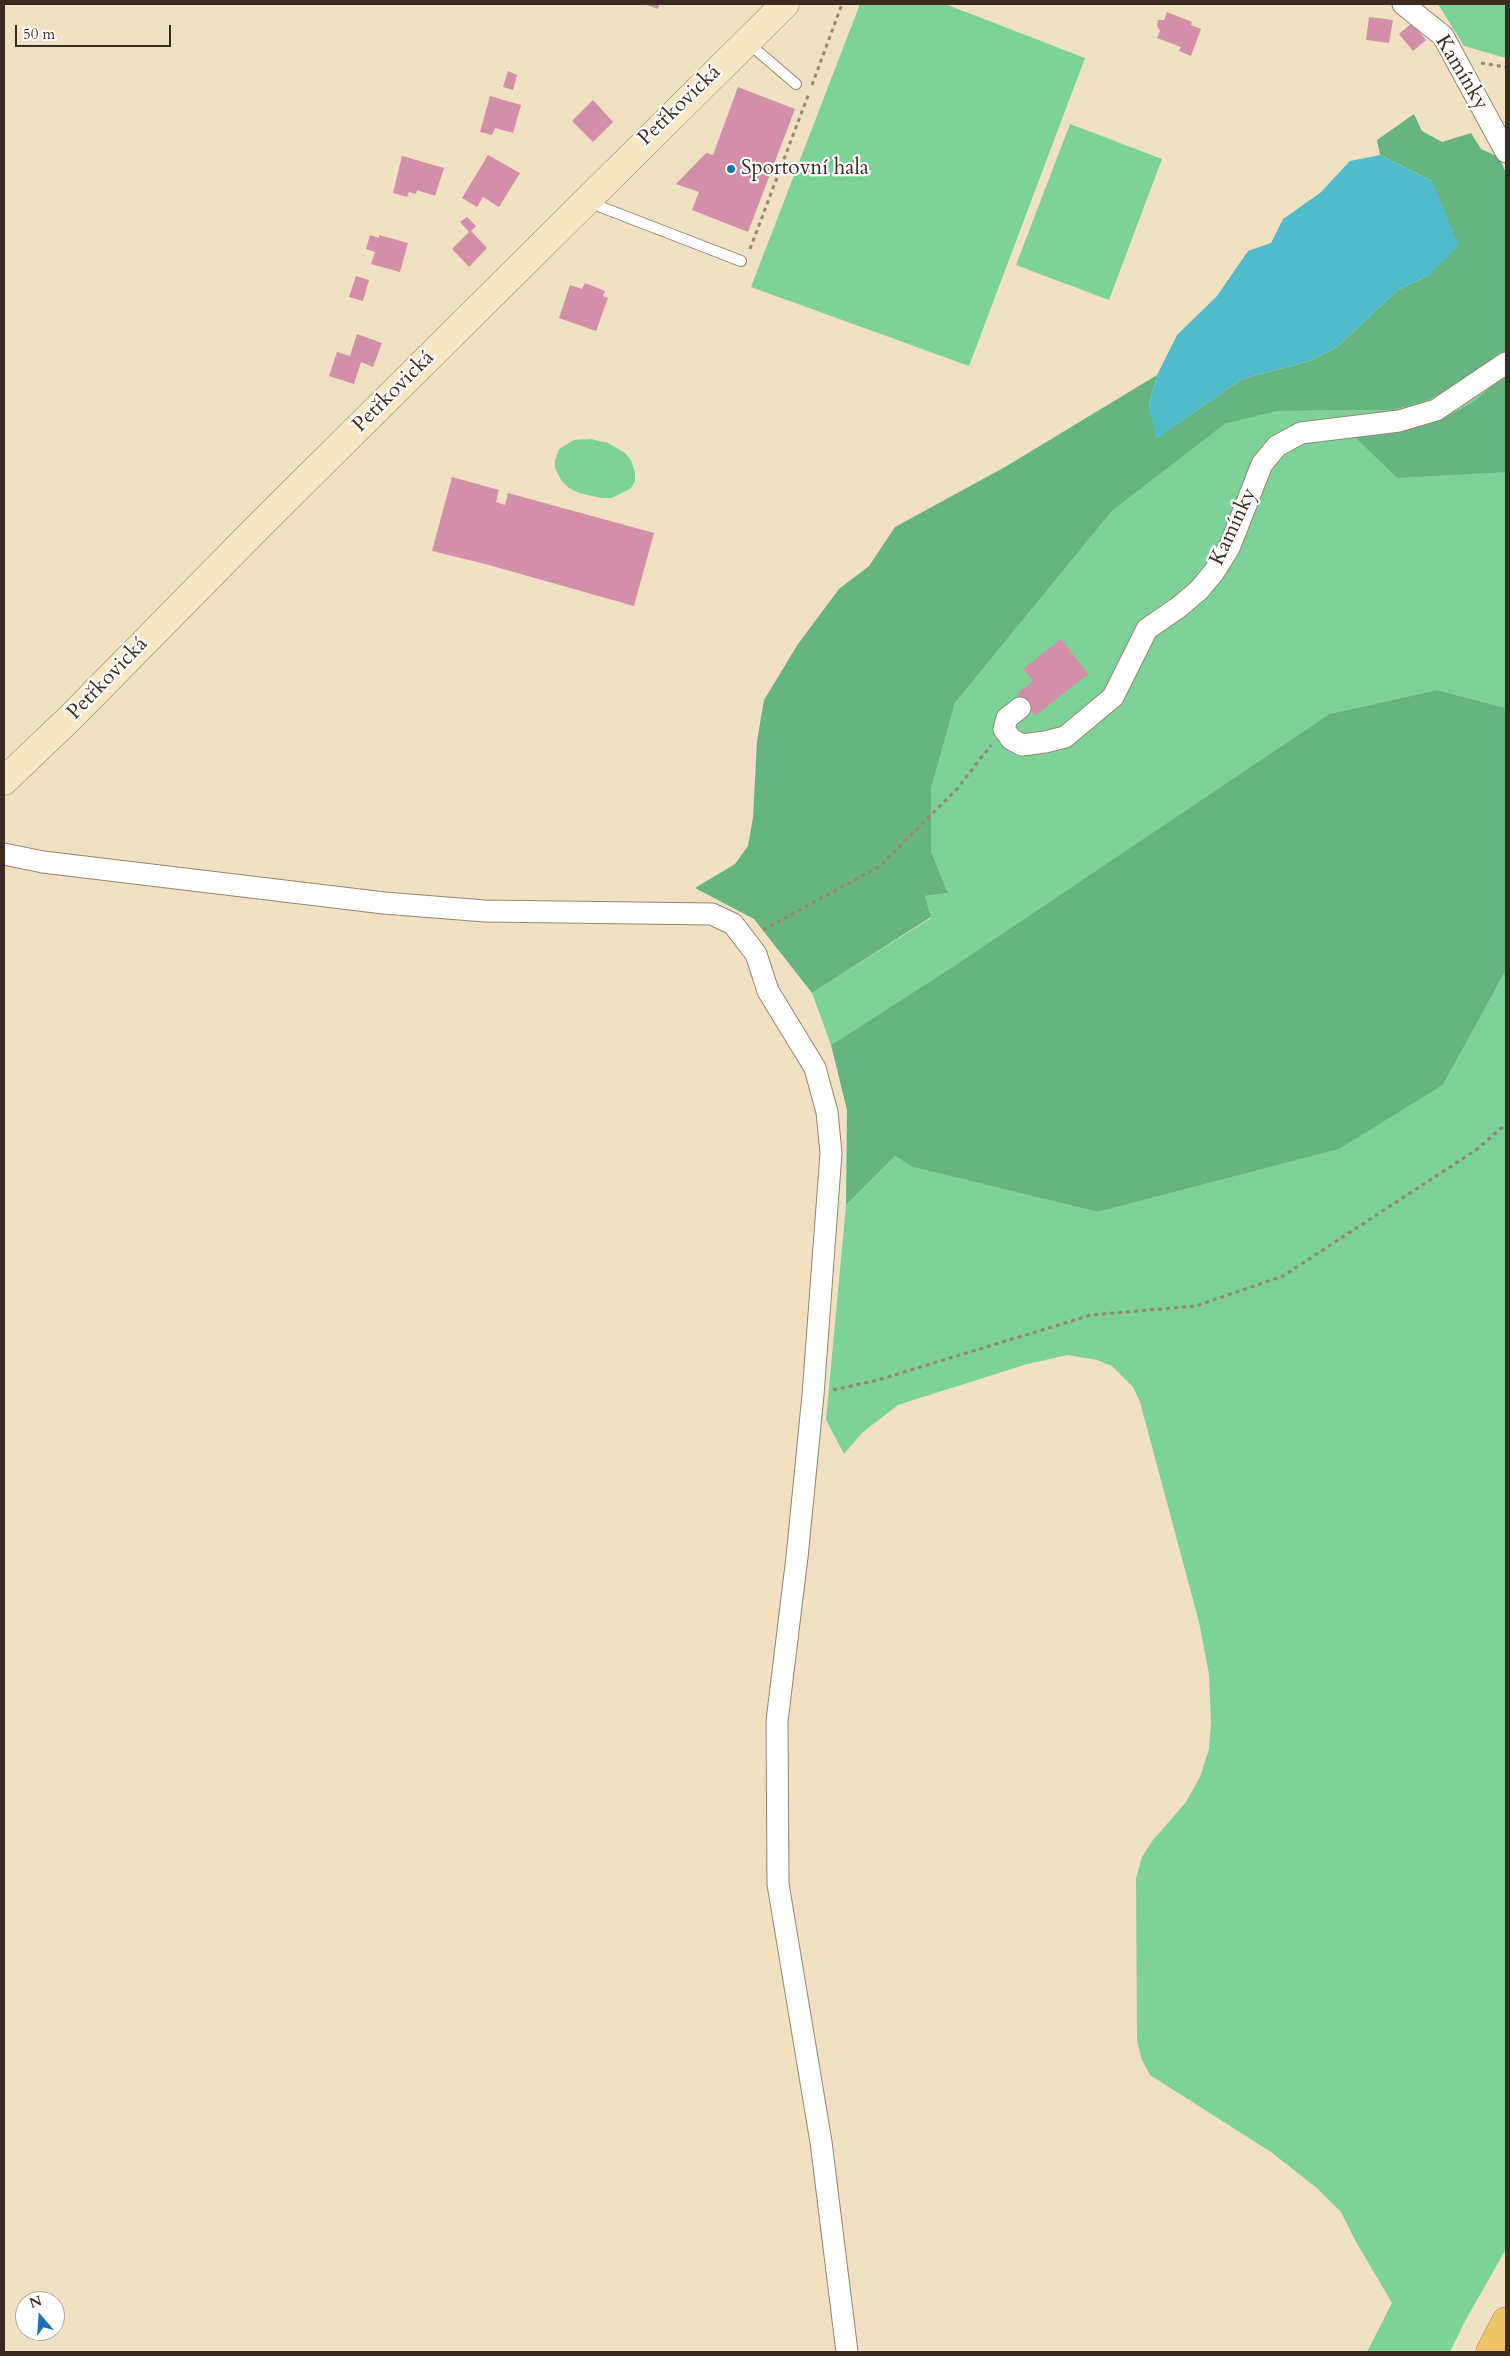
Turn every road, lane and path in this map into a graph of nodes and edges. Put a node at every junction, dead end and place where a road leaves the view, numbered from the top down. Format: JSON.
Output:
{"nodes":[{"id":1,"x":785,"y":4,"type":"edge"},
{"id":2,"x":842,"y":4,"type":"edge"},
{"id":3,"x":1403,"y":4,"type":"edge"},
{"id":4,"x":746,"y":42,"type":"junction"},
{"id":5,"x":796,"y":84,"type":"dead end"},
{"id":6,"x":1506,"y":152,"type":"edge"},
{"id":7,"x":585,"y":201,"type":"junction"},
{"id":8,"x":741,"y":261,"type":"joint"},
{"id":9,"x":1506,"y":363,"type":"edge"},
{"id":10,"x":1020,"y":708,"type":"dead end"},
{"id":11,"x":1004,"y":729,"type":"junction"},
{"id":12,"x":4,"y":781,"type":"edge"},
{"id":13,"x":4,"y":854,"type":"edge"},
{"id":14,"x":745,"y":940,"type":"junction"},
{"id":15,"x":1506,"y":1124,"type":"edge"},
{"id":16,"x":813,"y":1395,"type":"junction"},
{"id":17,"x":1506,"y":2322,"type":"edge"},
{"id":18,"x":847,"y":2352,"type":"edge"},
{"id":19,"x":1490,"y":2352,"type":"edge"}],
"edges":[{"from":1,"to":4,"type":"street","name":"Petřkovická"},
{"from":2,"to":8,"type":"path"},
{"from":3,"to":6,"type":"street","name":"Kamínky"},
{"from":4,"to":5,"type":"lane"},
{"from":4,"to":7,"type":"street","name":"Petřkovická"},
{"from":7,"to":8,"type":"lane"},
{"from":7,"to":12,"type":"street","name":"Petřkovická"},
{"from":9,"to":11,"type":"street","name":"Kamínky"},
{"from":10,"to":11,"type":"street"},
{"from":11,"to":14,"type":"path"},
{"from":13,"to":14,"type":"street"},
{"from":14,"to":16,"type":"street"},
{"from":15,"to":16,"type":"path"},
{"from":16,"to":18,"type":"street"},
{"from":17,"to":19,"type":"highway"}]}
